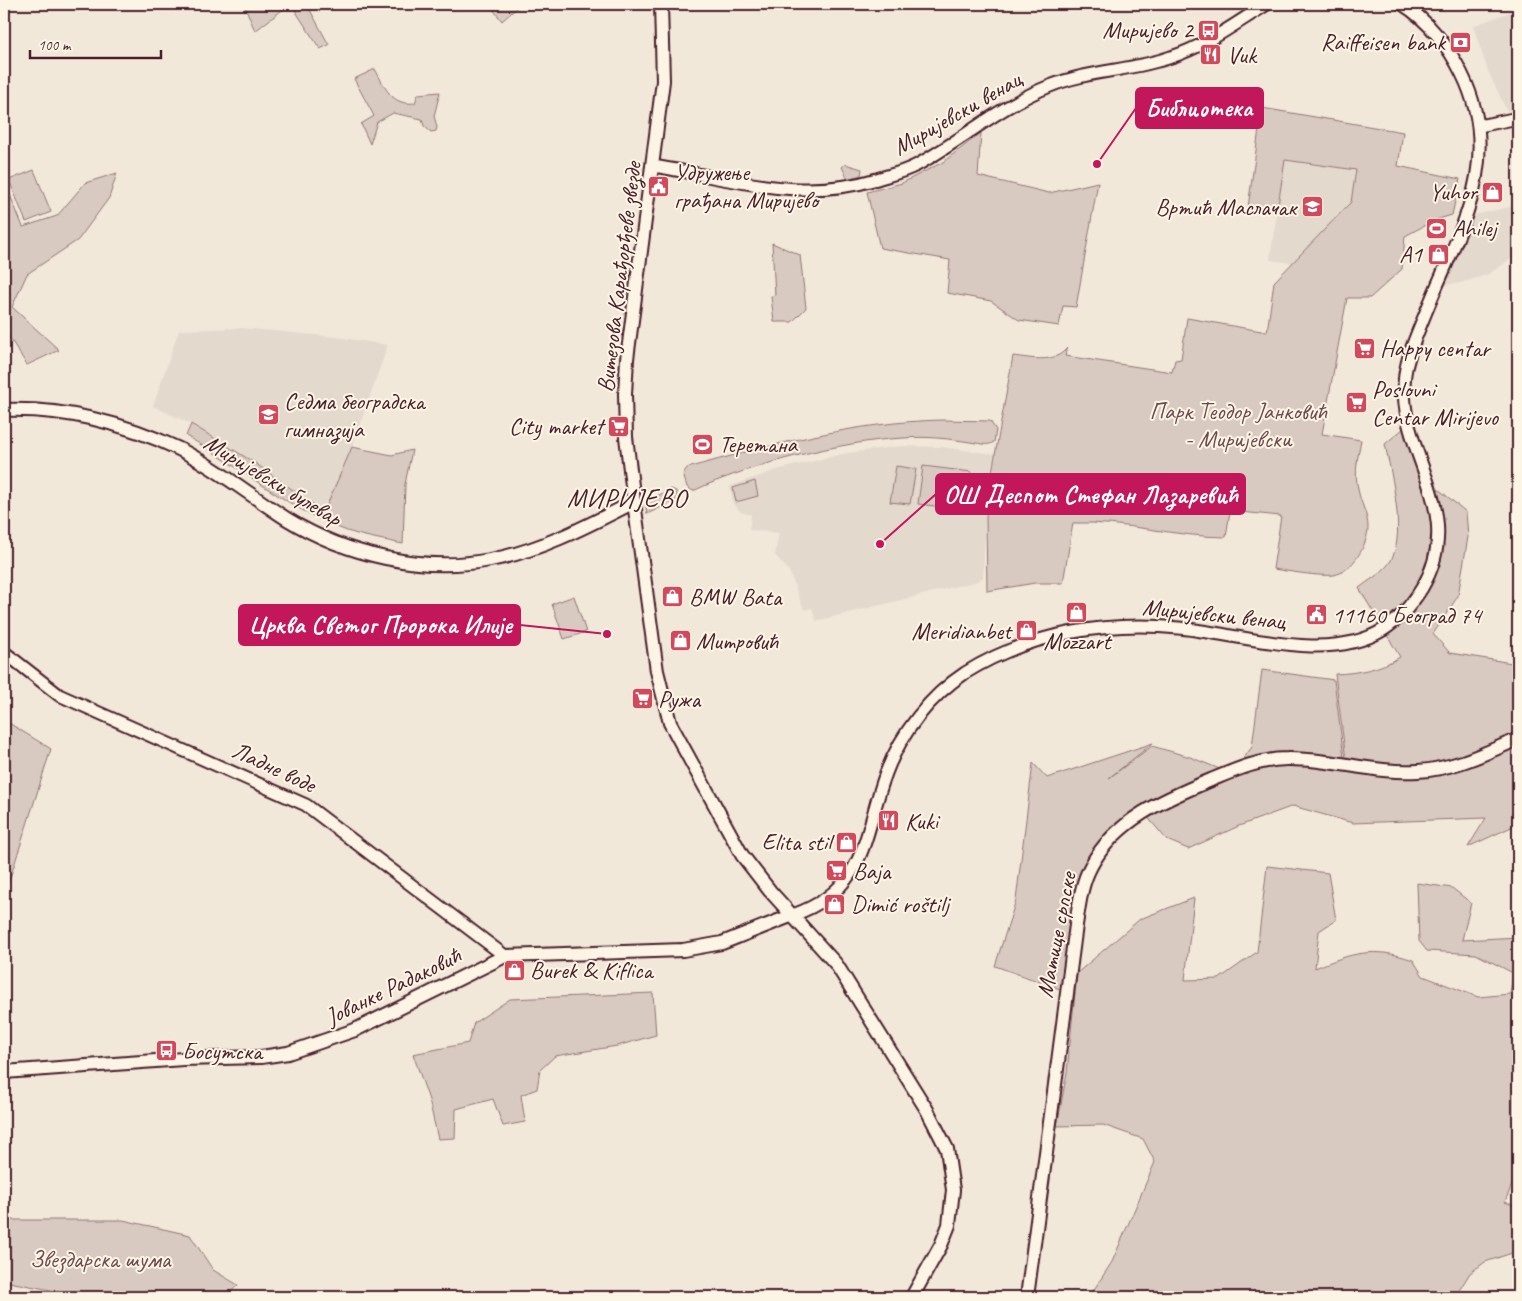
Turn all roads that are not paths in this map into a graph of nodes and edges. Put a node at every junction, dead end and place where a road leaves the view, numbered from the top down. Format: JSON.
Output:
{"nodes":[{"id":1,"x":661,"y":4,"type":"edge"},
{"id":2,"x":1267,"y":4,"type":"edge"},
{"id":3,"x":1409,"y":6,"type":"edge"},
{"id":4,"x":1518,"y":118,"type":"edge"},
{"id":5,"x":1479,"y":126,"type":"junction"},
{"id":6,"x":653,"y":166,"type":"junction"},
{"id":7,"x":4,"y":410,"type":"edge"},
{"id":8,"x":634,"y":502,"type":"junction"},
{"id":9,"x":4,"y":652,"type":"edge"},
{"id":10,"x":1518,"y":739,"type":"edge"},
{"id":11,"x":793,"y":915,"type":"junction"},
{"id":12,"x":505,"y":956,"type":"junction"},
{"id":13,"x":4,"y":1072,"type":"edge"},
{"id":14,"x":912,"y":1297,"type":"edge"},
{"id":15,"x":1027,"y":1297,"type":"edge"}],
"edges":[{"from":1,"to":6,"type":"main road","name":"Витезова Карађорђеве звезде"},
{"from":2,"to":6,"type":"street","name":"Миријевски венац"},
{"from":3,"to":5,"type":"street","name":"Миријевски венац"},
{"from":4,"to":5,"type":"street"},
{"from":5,"to":11,"type":"street","name":"Миријевски венац"},
{"from":6,"to":8,"type":"main road","name":"Витезова Карађорђеве звезде"},
{"from":7,"to":8,"type":"main road","name":"Миријевски булевар"},
{"from":8,"to":11,"type":"main road","name":"Витезова Карађорђеве звезде"},
{"from":9,"to":12,"type":"street","name":"Ладне воде"},
{"from":10,"to":15,"type":"main road","name":"Матице српске"},
{"from":11,"to":12,"type":"main road","name":"Јованке Радаковић"},
{"from":11,"to":14,"type":"main road","name":"Витезова Карађорђеве звезде"},
{"from":12,"to":13,"type":"main road","name":"Јованке Радаковић"}]}
